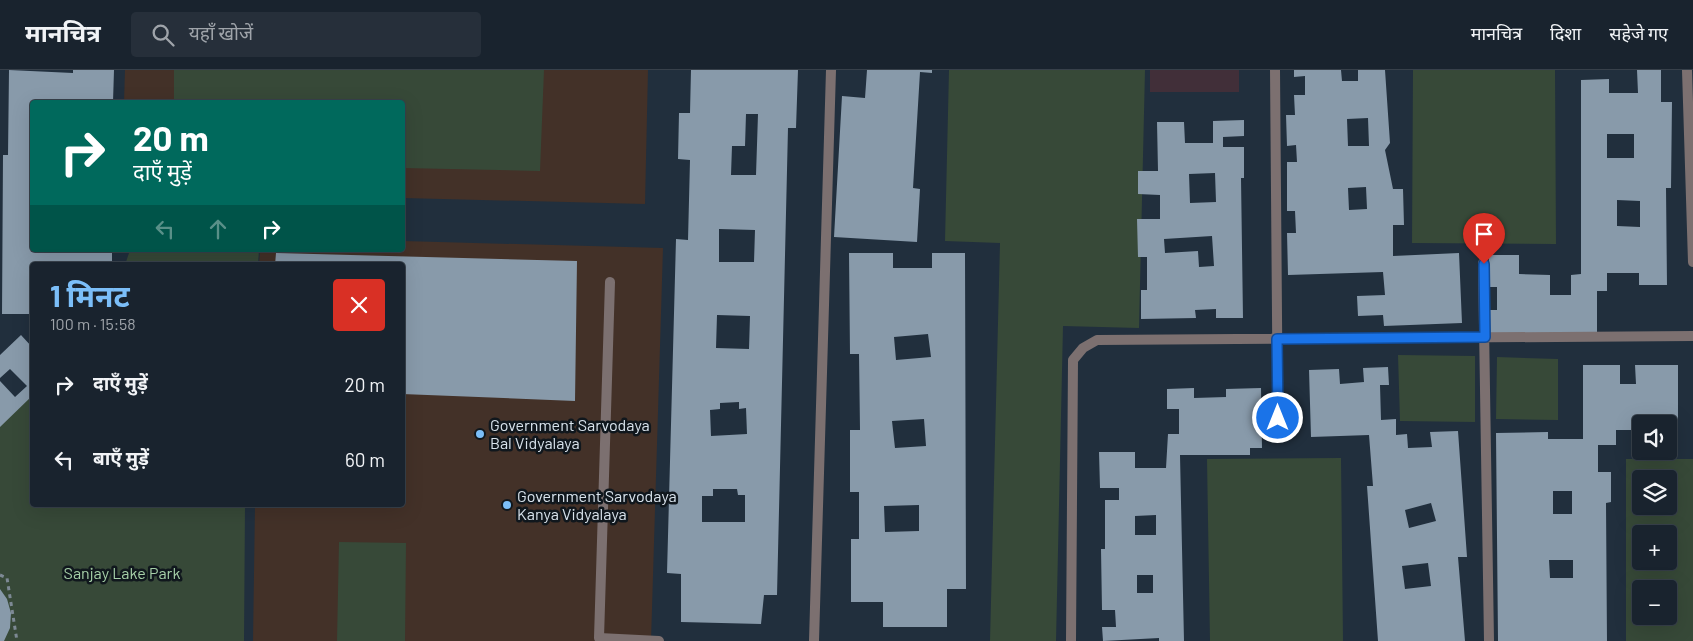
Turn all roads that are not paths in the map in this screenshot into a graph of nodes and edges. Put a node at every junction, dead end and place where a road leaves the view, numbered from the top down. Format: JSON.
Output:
{"nodes":[{"id":1,"x":831,"y":70,"type":"edge"},
{"id":2,"x":1275,"y":70,"type":"edge"},
{"id":3,"x":1687,"y":70,"type":"edge"},
{"id":4,"x":1693,"y":262,"type":"edge"},
{"id":5,"x":1484,"y":264,"type":"dead end"},
{"id":6,"x":610,"y":282,"type":"dead end"},
{"id":7,"x":1693,"y":336,"type":"edge"},
{"id":8,"x":1485,"y":337,"type":"junction"},
{"id":9,"x":1277,"y":339,"type":"junction"},
{"id":10,"x":1278,"y":438,"type":"dead end"},
{"id":11,"x":659,"y":641,"type":"edge"},
{"id":12,"x":814,"y":641,"type":"edge"},
{"id":13,"x":1071,"y":641,"type":"edge"},
{"id":14,"x":1489,"y":641,"type":"edge"}],
"edges":[{"from":1,"to":12,"type":"street"},
{"from":2,"to":9,"type":"street"},
{"from":3,"to":4,"type":"street"},
{"from":5,"to":8,"type":"street"},
{"from":6,"to":11,"type":"street"},
{"from":7,"to":8,"type":"street"},
{"from":8,"to":9,"type":"street"},
{"from":8,"to":14,"type":"street"},
{"from":9,"to":10,"type":"street"},
{"from":9,"to":13,"type":"street"}]}
